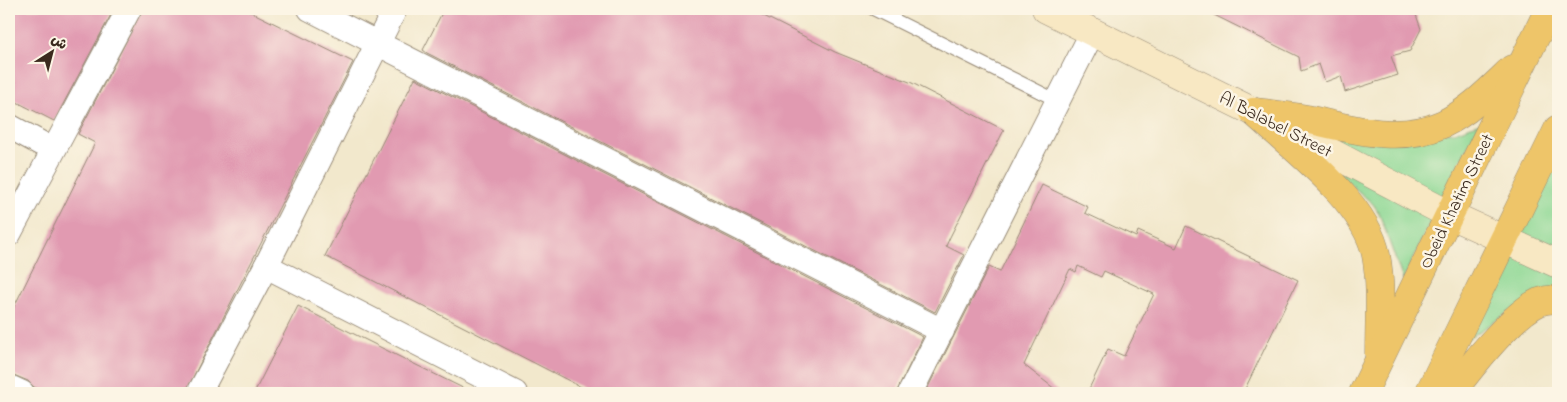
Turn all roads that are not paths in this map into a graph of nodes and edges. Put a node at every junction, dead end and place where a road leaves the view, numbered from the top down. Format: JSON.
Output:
{"nodes":[{"id":1,"x":129,"y":9,"type":"edge"},
{"id":2,"x":310,"y":9,"type":"edge"},
{"id":3,"x":395,"y":9,"type":"edge"},
{"id":4,"x":873,"y":9,"type":"edge"},
{"id":5,"x":1046,"y":9,"type":"edge"},
{"id":6,"x":1549,"y":9,"type":"edge"},
{"id":7,"x":1092,"y":33,"type":"junction"},
{"id":8,"x":377,"y":43,"type":"junction"},
{"id":9,"x":1526,"y":56,"type":"junction"},
{"id":10,"x":1058,"y":101,"type":"junction"},
{"id":11,"x":1254,"y":112,"type":"junction"},
{"id":12,"x":9,"y":126,"type":"edge"},
{"id":13,"x":1558,"y":129,"type":"edge"},
{"id":14,"x":53,"y":150,"type":"junction"},
{"id":15,"x":1448,"y":214,"type":"junction"},
{"id":16,"x":9,"y":234,"type":"edge"},
{"id":17,"x":1505,"y":240,"type":"junction"},
{"id":18,"x":1558,"y":264,"type":"edge"},
{"id":19,"x":266,"y":266,"type":"junction"},
{"id":20,"x":1558,"y":300,"type":"edge"},
{"id":21,"x":942,"y":331,"type":"junction"},
{"id":22,"x":1379,"y":362,"type":"junction"},
{"id":23,"x":9,"y":387,"type":"edge"},
{"id":24,"x":488,"y":387,"type":"edge"},
{"id":25,"x":22,"y":393,"type":"edge"},
{"id":26,"x":199,"y":393,"type":"edge"},
{"id":27,"x":515,"y":393,"type":"edge"},
{"id":28,"x":910,"y":393,"type":"edge"},
{"id":29,"x":1363,"y":393,"type":"edge"},
{"id":30,"x":1429,"y":393,"type":"edge"},
{"id":31,"x":1451,"y":393,"type":"edge"}],
"edges":[{"from":1,"to":14,"type":"street"},
{"from":2,"to":8,"type":"street"},
{"from":3,"to":8,"type":"street"},
{"from":4,"to":10,"type":"lane"},
{"from":5,"to":7,"type":"street","name":"Al Balabel Street"},
{"from":6,"to":9,"type":"main road","name":"Obeid Khatim Street"},
{"from":7,"to":10,"type":"street"},
{"from":7,"to":11,"type":"street","name":"Al Balabel Street"},
{"from":8,"to":19,"type":"street"},
{"from":8,"to":21,"type":"street"},
{"from":9,"to":11,"type":"main road"},
{"from":9,"to":15,"type":"main road","name":"Obeid Khatim Street"},
{"from":10,"to":21,"type":"street"},
{"from":11,"to":15,"type":"street","name":"Al Balabel Street"},
{"from":11,"to":22,"type":"main road"},
{"from":12,"to":14,"type":"street"},
{"from":13,"to":17,"type":"main road"},
{"from":14,"to":16,"type":"street"},
{"from":15,"to":17,"type":"street","name":"Al Balabel Street"},
{"from":15,"to":22,"type":"main road","name":"Obeid Khatim Street"},
{"from":17,"to":18,"type":"street","name":"Al Balabel Street"},
{"from":17,"to":30,"type":"main road"},
{"from":19,"to":24,"type":"street"},
{"from":19,"to":26,"type":"street"},
{"from":20,"to":31,"type":"main road"},
{"from":21,"to":28,"type":"street"},
{"from":22,"to":29,"type":"main road","name":"Obeid Khatim Street"},
{"from":23,"to":25,"type":"street"},
{"from":24,"to":27,"type":"street"}]}
